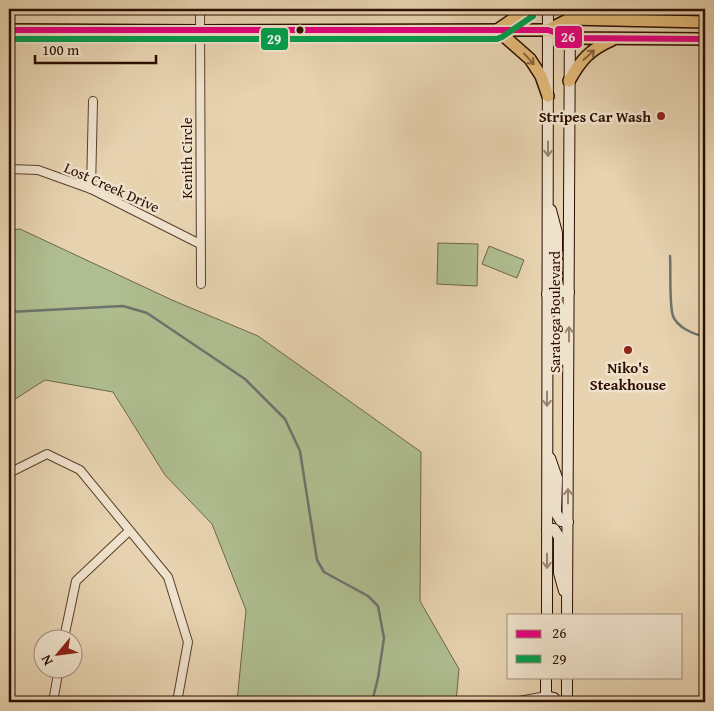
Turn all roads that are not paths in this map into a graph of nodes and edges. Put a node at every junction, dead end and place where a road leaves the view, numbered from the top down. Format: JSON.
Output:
{"nodes":[{"id":1,"x":200,"y":9,"type":"edge"},
{"id":2,"x":528,"y":9,"type":"edge"},
{"id":3,"x":548,"y":9,"type":"edge"},
{"id":4,"x":594,"y":9,"type":"edge"},
{"id":5,"x":569,"y":14,"type":"edge"},
{"id":6,"x":616,"y":20,"type":"junction"},
{"id":7,"x":705,"y":22,"type":"edge"},
{"id":8,"x":9,"y":30,"type":"edge"},
{"id":9,"x":497,"y":30,"type":"junction"},
{"id":10,"x":548,"y":30,"type":"junction"},
{"id":11,"x":199,"y":32,"type":"junction"},
{"id":12,"x":570,"y":38,"type":"junction"},
{"id":13,"x":617,"y":38,"type":"junction"},
{"id":14,"x":705,"y":39,"type":"edge"},
{"id":15,"x":569,"y":81,"type":"junction"},
{"id":16,"x":548,"y":96,"type":"junction"},
{"id":17,"x":93,"y":101,"type":"dead end"},
{"id":18,"x":9,"y":169,"type":"edge"},
{"id":19,"x":91,"y":189,"type":"junction"},
{"id":20,"x":548,"y":200,"type":"junction"},
{"id":21,"x":200,"y":244,"type":"junction"},
{"id":22,"x":201,"y":284,"type":"dead end"},
{"id":23,"x":569,"y":292,"type":"junction"},
{"id":24,"x":547,"y":294,"type":"junction"},
{"id":25,"x":568,"y":369,"type":"junction"},
{"id":26,"x":547,"y":450,"type":"junction"},
{"id":27,"x":9,"y":473,"type":"edge"},
{"id":28,"x":568,"y":522,"type":"junction"},
{"id":29,"x":547,"y":529,"type":"junction"},
{"id":30,"x":129,"y":531,"type":"junction"},
{"id":31,"x":568,"y":611,"type":"edge"},
{"id":32,"x":547,"y":614,"type":"edge"},
{"id":33,"x":66,"y":628,"type":"edge"},
{"id":34,"x":57,"y":678,"type":"edge"},
{"id":35,"x":546,"y":678,"type":"edge"},
{"id":36,"x":567,"y":678,"type":"edge"},
{"id":37,"x":546,"y":699,"type":"edge"},
{"id":38,"x":53,"y":702,"type":"edge"},
{"id":39,"x":177,"y":702,"type":"edge"},
{"id":40,"x":514,"y":702,"type":"edge"},
{"id":41,"x":557,"y":702,"type":"edge"},
{"id":42,"x":567,"y":702,"type":"edge"}],
"edges":[{"from":1,"to":11,"type":"street","name":"Kenith Circle"},
{"from":2,"to":9,"type":"main road"},
{"from":3,"to":10,"type":"main road","name":"Saratoga Boulevard"},
{"from":4,"to":6,"type":"main road"},
{"from":5,"to":6,"type":"main road"},
{"from":5,"to":10,"type":"main road"},
{"from":5,"to":12,"type":"main road","name":"Saratoga Boulevard"},
{"from":6,"to":7,"type":"main road"},
{"from":8,"to":11,"type":"main road"},
{"from":9,"to":10,"type":"main road"},
{"from":9,"to":11,"type":"main road"},
{"from":9,"to":16,"type":"main road","one_way":true},
{"from":10,"to":12,"type":"main road"},
{"from":10,"to":16,"type":"main road","name":"Saratoga Boulevard"},
{"from":11,"to":21,"type":"street","name":"Kenith Circle"},
{"from":12,"to":13,"type":"main road"},
{"from":12,"to":15,"type":"main road","name":"Saratoga Boulevard"},
{"from":13,"to":14,"type":"main road"},
{"from":15,"to":13,"type":"main road","one_way":true},
{"from":15,"to":23,"type":"main road","name":"Saratoga Boulevard"},
{"from":16,"to":20,"type":"main road","name":"Saratoga Boulevard","one_way":true},
{"from":17,"to":19,"type":"street"},
{"from":18,"to":19,"type":"street","name":"Lost Creek Drive"},
{"from":19,"to":21,"type":"street","name":"Lost Creek Drive"},
{"from":20,"to":23,"type":"main road"},
{"from":20,"to":24,"type":"main road","name":"Saratoga Boulevard"},
{"from":21,"to":22,"type":"street","name":"Kenith Circle"},
{"from":25,"to":23,"type":"main road","name":"Saratoga Boulevard","one_way":true},
{"from":24,"to":25,"type":"main road"},
{"from":24,"to":26,"type":"main road","name":"Saratoga Boulevard","one_way":true},
{"from":28,"to":25,"type":"main road","name":"Saratoga Boulevard","one_way":true},
{"from":26,"to":28,"type":"main road"},
{"from":26,"to":29,"type":"main road","name":"Saratoga Boulevard"},
{"from":27,"to":30,"type":"street"},
{"from":28,"to":31,"type":"main road","name":"Saratoga Boulevard"},
{"from":29,"to":31,"type":"main road"},
{"from":29,"to":32,"type":"main road","name":"Saratoga Boulevard","one_way":true},
{"from":30,"to":33,"type":"street"},
{"from":30,"to":39,"type":"street"},
{"from":34,"to":38,"type":"street"},
{"from":35,"to":37,"type":"main road"},
{"from":36,"to":42,"type":"main road"},
{"from":37,"to":40,"type":"street"},
{"from":37,"to":41,"type":"main road"}]}
